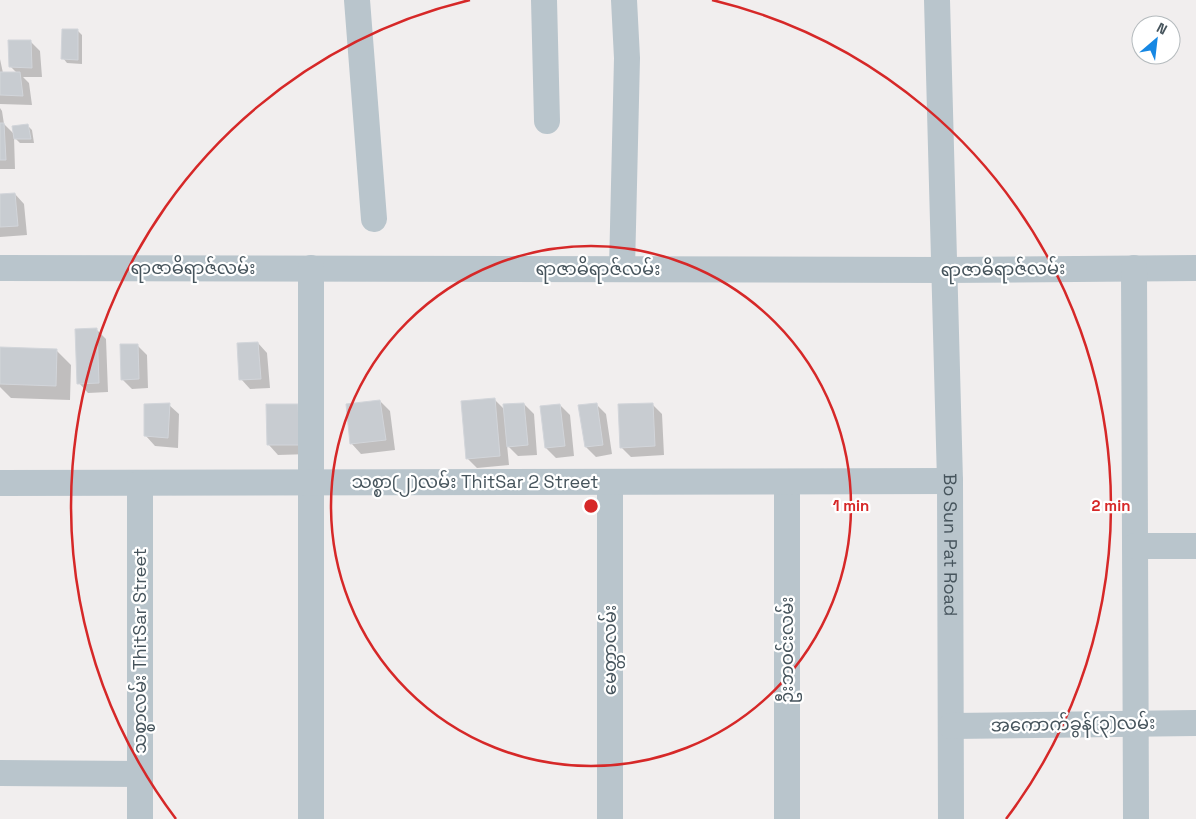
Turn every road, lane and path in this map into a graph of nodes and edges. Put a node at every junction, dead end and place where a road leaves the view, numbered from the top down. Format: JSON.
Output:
{"nodes":[{"id":1,"x":357,"y":0,"type":"edge"},
{"id":2,"x":544,"y":0,"type":"edge"},
{"id":3,"x":624,"y":0,"type":"edge"},
{"id":4,"x":937,"y":0,"type":"edge"},
{"id":5,"x":547,"y":121,"type":"dead end"},
{"id":6,"x":374,"y":219,"type":"dead end"},
{"id":7,"x":0,"y":268,"type":"edge"},
{"id":8,"x":310,"y":268,"type":"junction"},
{"id":9,"x":1134,"y":268,"type":"junction"},
{"id":10,"x":1196,"y":268,"type":"edge"},
{"id":11,"x":622,"y":269,"type":"junction"},
{"id":12,"x":944,"y":270,"type":"junction"},
{"id":13,"x":950,"y":480,"type":"junction"},
{"id":14,"x":610,"y":482,"type":"junction"},
{"id":15,"x":787,"y":482,"type":"junction"},
{"id":16,"x":0,"y":483,"type":"edge"},
{"id":17,"x":140,"y":483,"type":"junction"},
{"id":18,"x":311,"y":483,"type":"junction"},
{"id":19,"x":1135,"y":546,"type":"junction"},
{"id":20,"x":1196,"y":546,"type":"edge"},
{"id":21,"x":1196,"y":723,"type":"edge"},
{"id":22,"x":1136,"y":724,"type":"junction"},
{"id":23,"x":951,"y":726,"type":"junction"},
{"id":24,"x":0,"y":773,"type":"edge"},
{"id":25,"x":140,"y":774,"type":"junction"},
{"id":26,"x":140,"y":819,"type":"edge"},
{"id":27,"x":311,"y":819,"type":"edge"},
{"id":28,"x":610,"y":819,"type":"edge"},
{"id":29,"x":787,"y":819,"type":"edge"},
{"id":30,"x":951,"y":819,"type":"edge"},
{"id":31,"x":1136,"y":819,"type":"edge"}],
"edges":[{"from":1,"to":6,"type":"street"},
{"from":2,"to":5,"type":"street"},
{"from":3,"to":11,"type":"street"},
{"from":4,"to":12,"type":"street","name":"Bo Sun Pat Road"},
{"from":7,"to":8,"type":"street","name":"ရာဇာဓိရာဇ်လမ်း"},
{"from":8,"to":11,"type":"street","name":"ရာဇာဓိရာဇ်လမ်း"},
{"from":8,"to":18,"type":"street"},
{"from":9,"to":10,"type":"street","name":"ရာဇာဓိရာဇ်လမ်း"},
{"from":9,"to":12,"type":"street","name":"ရာဇာဓိရာဇ်လမ်း"},
{"from":9,"to":19,"type":"street"},
{"from":11,"to":12,"type":"street","name":"ရာဇာဓိရာဇ်လမ်း"},
{"from":12,"to":13,"type":"street","name":"Bo Sun Pat Road"},
{"from":13,"to":15,"type":"street","name":"သစ္စာ(၂)လမ်း ThitSar 2 Street"},
{"from":13,"to":23,"type":"street","name":"Bo Sun Pat Road"},
{"from":14,"to":15,"type":"street","name":"သစ္စာ(၂)လမ်း ThitSar 2 Street"},
{"from":14,"to":18,"type":"street","name":"သစ္စာ(၂)လမ်း ThitSar 2 Street"},
{"from":14,"to":28,"type":"street","name":"မေတ္တာလမ်း"},
{"from":15,"to":29,"type":"street","name":"ဦးဘဝင်းလမ်း"},
{"from":16,"to":17,"type":"street","name":"သစ္စာ(၂)လမ်း ThitSar 2 Street"},
{"from":17,"to":18,"type":"street","name":"သစ္စာ(၂)လမ်း ThitSar 2 Street"},
{"from":17,"to":25,"type":"street","name":"သစ္စာလမ်း ThitSar Street"},
{"from":18,"to":27,"type":"street"},
{"from":19,"to":20,"type":"street"},
{"from":19,"to":22,"type":"street"},
{"from":21,"to":22,"type":"street","name":"အကောက်ခွန်(၃)လမ်း"},
{"from":22,"to":23,"type":"street","name":"အကောက်ခွန်(၃)လမ်း"},
{"from":22,"to":31,"type":"street"},
{"from":23,"to":30,"type":"street","name":"Bo Sun Pat Road"},
{"from":24,"to":25,"type":"street"},
{"from":25,"to":26,"type":"street","name":"သစ္စာလမ်း ThitSar Street"}]}
